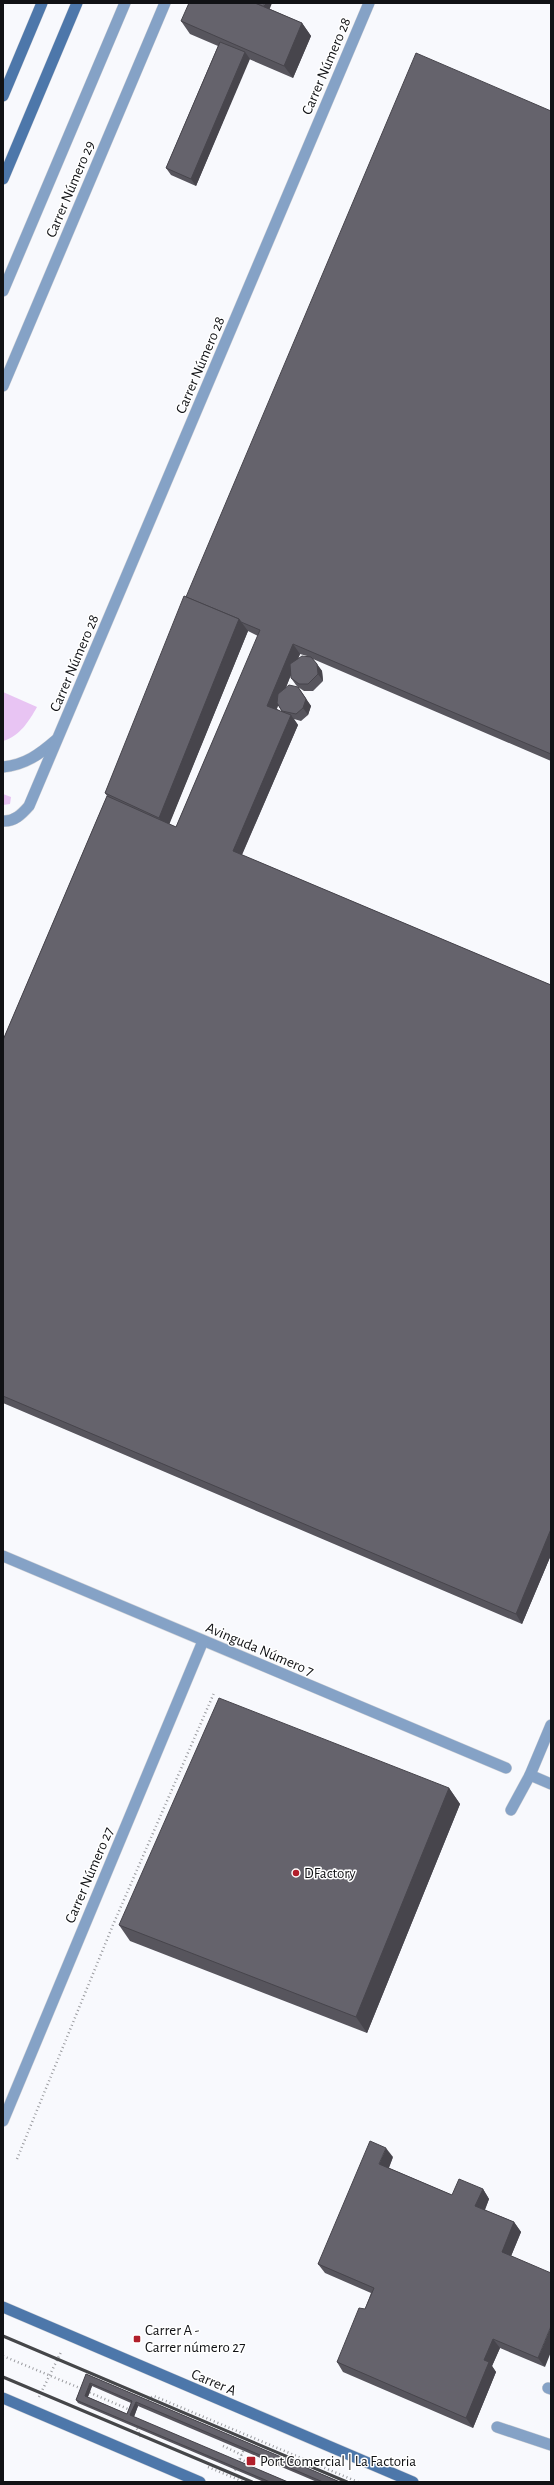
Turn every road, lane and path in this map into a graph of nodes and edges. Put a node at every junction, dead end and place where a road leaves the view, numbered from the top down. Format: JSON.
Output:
{"nodes":[{"id":1,"x":42,"y":3,"type":"edge"},
{"id":2,"x":77,"y":3,"type":"edge"},
{"id":3,"x":125,"y":3,"type":"edge"},
{"id":4,"x":165,"y":3,"type":"edge"},
{"id":5,"x":369,"y":3,"type":"edge"},
{"id":6,"x":3,"y":96,"type":"edge"},
{"id":7,"x":3,"y":179,"type":"edge"},
{"id":8,"x":3,"y":291,"type":"edge"},
{"id":9,"x":3,"y":386,"type":"edge"},
{"id":10,"x":58,"y":738,"type":"junction"},
{"id":11,"x":3,"y":767,"type":"edge"},
{"id":12,"x":3,"y":821,"type":"edge"},
{"id":13,"x":3,"y":1556,"type":"edge"},
{"id":14,"x":203,"y":1641,"type":"junction"},
{"id":15,"x":214,"y":1693,"type":"dead end"},
{"id":16,"x":551,"y":1725,"type":"edge"},
{"id":17,"x":506,"y":1768,"type":"dead end"},
{"id":18,"x":530,"y":1775,"type":"junction"},
{"id":19,"x":551,"y":1784,"type":"edge"},
{"id":20,"x":511,"y":1810,"type":"dead end"},
{"id":21,"x":3,"y":2121,"type":"edge"},
{"id":22,"x":17,"y":2159,"type":"dead end"},
{"id":23,"x":3,"y":2307,"type":"edge"},
{"id":24,"x":61,"y":2352,"type":"dead end"},
{"id":25,"x":3,"y":2356,"type":"edge"},
{"id":26,"x":50,"y":2376,"type":"junction"},
{"id":27,"x":3,"y":2398,"type":"edge"},
{"id":28,"x":39,"y":2398,"type":"dead end"},
{"id":29,"x":141,"y":2402,"type":"edge"},
{"id":30,"x":134,"y":2406,"type":"edge"},
{"id":31,"x":128,"y":2409,"type":"junction"},
{"id":32,"x":497,"y":2427,"type":"dead end"},
{"id":33,"x":248,"y":2440,"type":"dead end"},
{"id":34,"x":149,"y":2442,"type":"dead end"},
{"id":35,"x":551,"y":2445,"type":"edge"},
{"id":36,"x":223,"y":2446,"type":"edge"},
{"id":37,"x":242,"y":2455,"type":"junction"},
{"id":38,"x":240,"y":2459,"type":"junction"},
{"id":39,"x":200,"y":2464,"type":"dead end"},
{"id":40,"x":258,"y":2467,"type":"dead end"},
{"id":41,"x":233,"y":2474,"type":"dead end"},
{"id":42,"x":200,"y":2482,"type":"edge"},
{"id":43,"x":244,"y":2482,"type":"edge"},
{"id":44,"x":358,"y":2482,"type":"edge"},
{"id":45,"x":413,"y":2482,"type":"edge"}],
"edges":[{"from":1,"to":6,"type":"main road"},
{"from":2,"to":7,"type":"main road"},
{"from":3,"to":8,"type":"street","name":"Carrer Número 29"},
{"from":4,"to":9,"type":"street","name":"Carrer Número 29"},
{"from":5,"to":10,"type":"street","name":"Carrer Número 28"},
{"from":10,"to":11,"type":"street"},
{"from":10,"to":12,"type":"street","name":"Carrer Número 28"},
{"from":13,"to":14,"type":"street","name":"Avinguda Número 7"},
{"from":14,"to":17,"type":"street","name":"Avinguda Número 7"},
{"from":14,"to":21,"type":"street","name":"Carrer Número 27"},
{"from":15,"to":22,"type":"path"},
{"from":16,"to":18,"type":"street"},
{"from":18,"to":19,"type":"street"},
{"from":18,"to":20,"type":"street"},
{"from":23,"to":45,"type":"main road","name":"Carrer A"},
{"from":24,"to":26,"type":"path"},
{"from":25,"to":26,"type":"path"},
{"from":26,"to":28,"type":"path"},
{"from":26,"to":31,"type":"path"},
{"from":27,"to":42,"type":"main road"},
{"from":29,"to":44,"type":"path"},
{"from":30,"to":31,"type":"path"},
{"from":31,"to":34,"type":"path"},
{"from":32,"to":35,"type":"street"},
{"from":33,"to":37,"type":"path"},
{"from":36,"to":37,"type":"path"},
{"from":37,"to":38,"type":"path"},
{"from":38,"to":40,"type":"path"},
{"from":38,"to":41,"type":"path"},
{"from":39,"to":43,"type":"path"}]}
